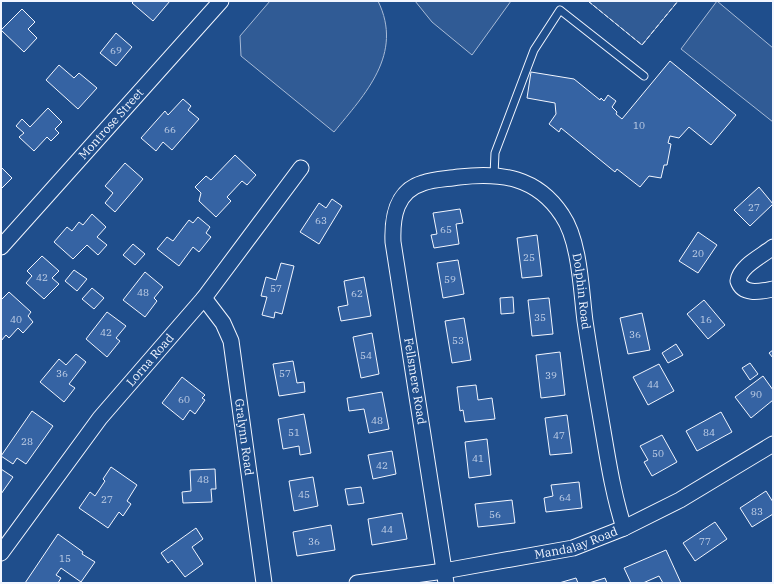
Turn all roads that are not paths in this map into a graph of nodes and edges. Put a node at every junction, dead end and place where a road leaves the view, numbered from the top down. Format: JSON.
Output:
{"nodes":[{"id":1,"x":221,"y":1,"type":"edge"},
{"id":2,"x":644,"y":76,"type":"dead end"},
{"id":3,"x":301,"y":168,"type":"dead end"},
{"id":4,"x":494,"y":175,"type":"junction"},
{"id":5,"x":415,"y":186,"type":"joint"},
{"id":6,"x":1,"y":246,"type":"edge"},
{"id":7,"x":773,"y":246,"type":"edge"},
{"id":8,"x":773,"y":289,"type":"edge"},
{"id":9,"x":204,"y":298,"type":"junction"},
{"id":10,"x":773,"y":444,"type":"edge"},
{"id":11,"x":624,"y":528,"type":"junction"},
{"id":12,"x":1,"y":554,"type":"edge"},
{"id":13,"x":445,"y":577,"type":"edge"},
{"id":14,"x":264,"y":583,"type":"edge"},
{"id":15,"x":357,"y":583,"type":"edge"}],
"edges":[{"from":1,"to":6,"type":"street","name":"Montrose Street"},
{"from":2,"to":4,"type":"lane"},
{"from":3,"to":9,"type":"street","name":"Lorna Road"},
{"from":4,"to":5,"type":"street","name":"Dolphin Road"},
{"from":4,"to":11,"type":"street","name":"Dolphin Road"},
{"from":5,"to":13,"type":"street","name":"Fellsmere Road"},
{"from":7,"to":8,"type":"street"},
{"from":9,"to":12,"type":"street","name":"Lorna Road"},
{"from":9,"to":14,"type":"street","name":"Gralynn Road"},
{"from":10,"to":11,"type":"street","name":"Mandalay Road"},
{"from":11,"to":13,"type":"street","name":"Mandalay Road"},
{"from":13,"to":15,"type":"street","name":"Mandalay Road"}]}
